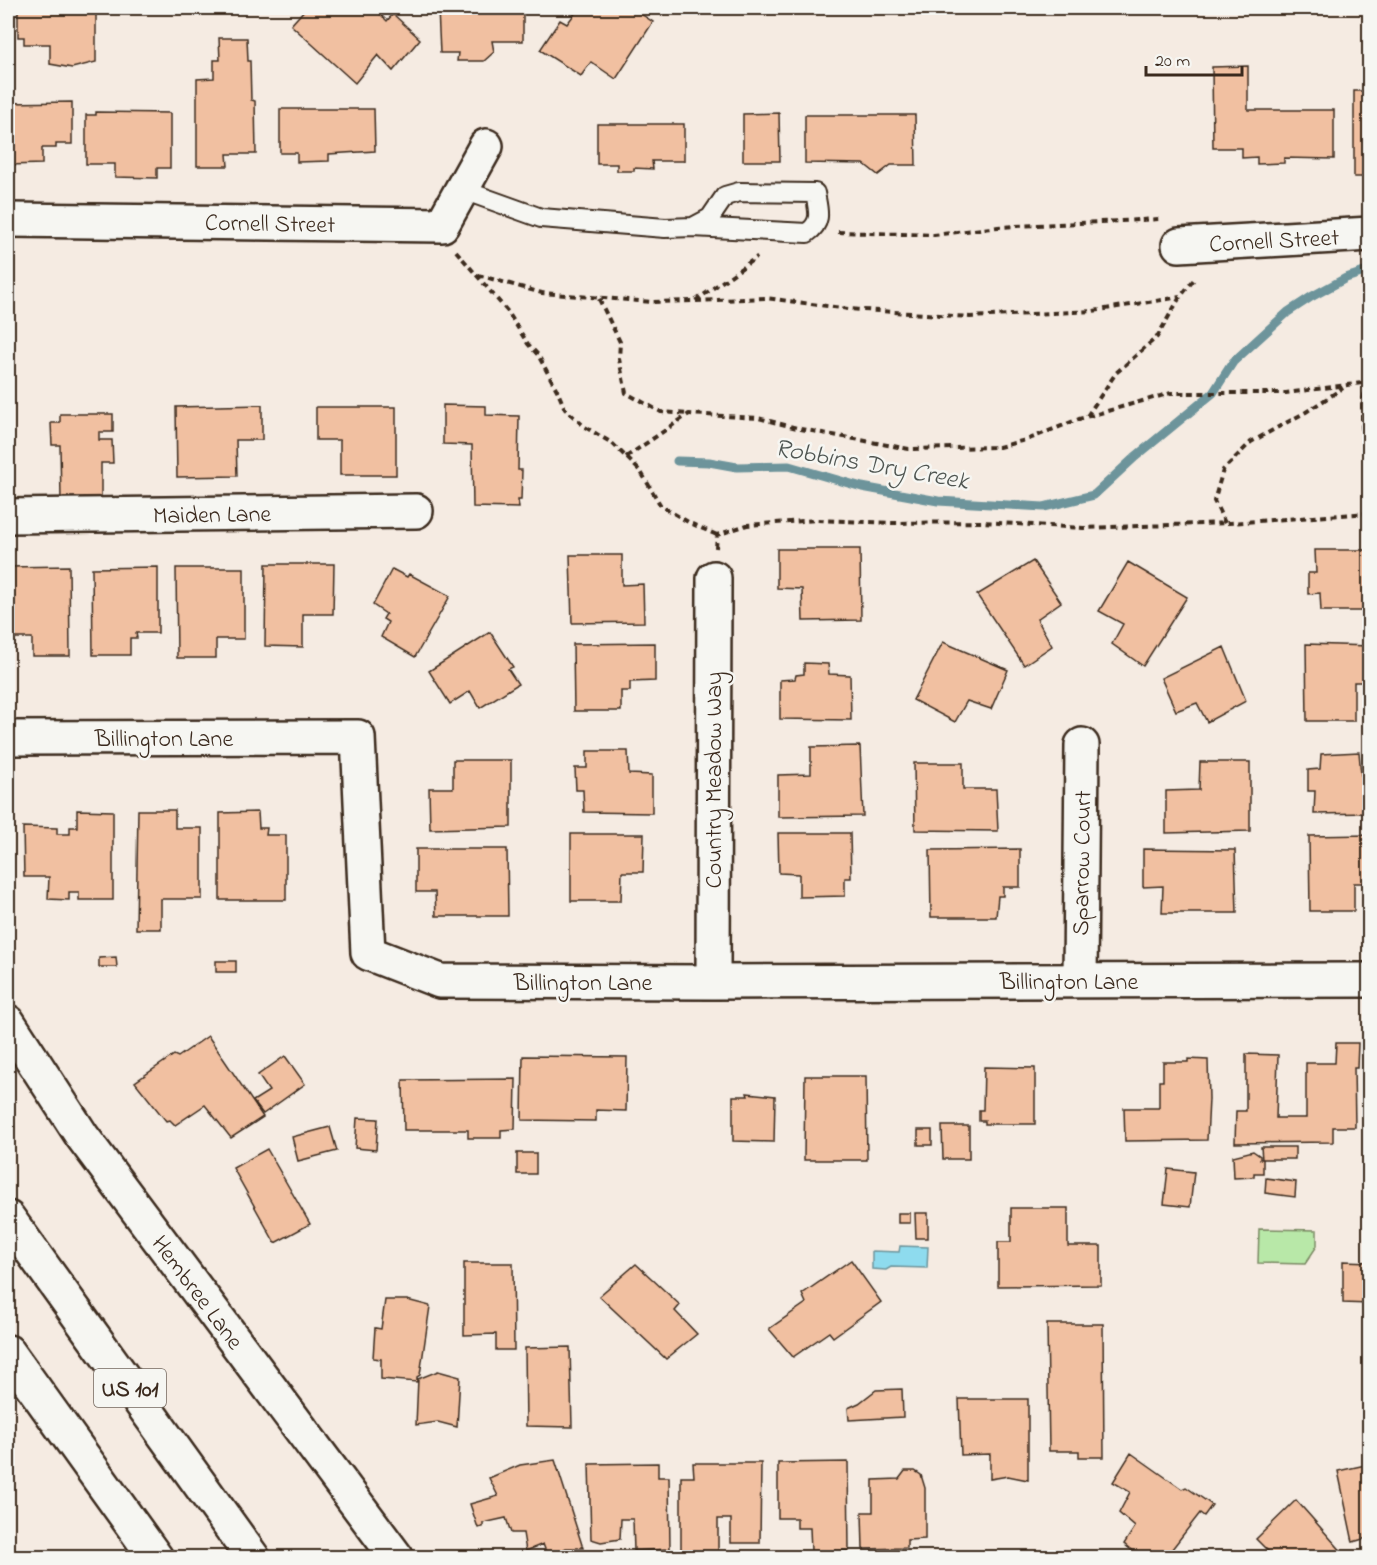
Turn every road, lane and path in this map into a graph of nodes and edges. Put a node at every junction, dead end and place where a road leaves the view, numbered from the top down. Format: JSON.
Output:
{"nodes":[{"id":1,"x":486,"y":146,"type":"dead end"},
{"id":2,"x":463,"y":190,"type":"junction"},
{"id":3,"x":8,"y":220,"type":"edge"},
{"id":4,"x":442,"y":225,"type":"junction"},
{"id":5,"x":693,"y":227,"type":"junction"},
{"id":6,"x":827,"y":234,"type":"dead end"},
{"id":7,"x":1370,"y":234,"type":"edge"},
{"id":8,"x":1223,"y":243,"type":"junction"},
{"id":9,"x":1179,"y":245,"type":"joint"},
{"id":10,"x":759,"y":256,"type":"dead end"},
{"id":11,"x":478,"y":275,"type":"junction"},
{"id":12,"x":1180,"y":297,"type":"junction"},
{"id":13,"x":598,"y":299,"type":"junction"},
{"id":14,"x":695,"y":301,"type":"junction"},
{"id":15,"x":1368,"y":383,"type":"edge"},
{"id":16,"x":1345,"y":386,"type":"junction"},
{"id":17,"x":689,"y":414,"type":"junction"},
{"id":18,"x":1087,"y":417,"type":"junction"},
{"id":19,"x":626,"y":457,"type":"junction"},
{"id":20,"x":1370,"y":500,"type":"edge"},
{"id":21,"x":416,"y":511,"type":"dead end"},
{"id":22,"x":1370,"y":513,"type":"edge"},
{"id":23,"x":8,"y":516,"type":"edge"},
{"id":24,"x":1225,"y":523,"type":"junction"},
{"id":25,"x":717,"y":535,"type":"junction"},
{"id":26,"x":714,"y":578,"type":"joint"},
{"id":27,"x":8,"y":738,"type":"edge"},
{"id":28,"x":1082,"y":745,"type":"dead end"},
{"id":29,"x":1370,"y":980,"type":"edge"},
{"id":30,"x":1080,"y":981,"type":"junction"},
{"id":31,"x":713,"y":982,"type":"junction"},
{"id":32,"x":8,"y":1022,"type":"edge"},
{"id":33,"x":8,"y":1218,"type":"edge"},
{"id":34,"x":8,"y":1352,"type":"edge"},
{"id":35,"x":156,"y":1557,"type":"edge"},
{"id":36,"x":252,"y":1557,"type":"edge"},
{"id":37,"x":397,"y":1557,"type":"edge"}],
"edges":[{"from":1,"to":2,"type":"main road"},
{"from":2,"to":4,"type":"main road"},
{"from":2,"to":5,"type":"lane"},
{"from":3,"to":4,"type":"main road","name":"Cornell Street"},
{"from":4,"to":11,"type":"path"},
{"from":5,"to":5,"type":"lane"},
{"from":6,"to":9,"type":"path"},
{"from":7,"to":8,"type":"main road","name":"Cornell Street"},
{"from":8,"to":9,"type":"main road","name":"Cornell Street"},
{"from":8,"to":12,"type":"path"},
{"from":10,"to":14,"type":"path"},
{"from":11,"to":13,"type":"path"},
{"from":11,"to":19,"type":"path"},
{"from":12,"to":14,"type":"path"},
{"from":12,"to":18,"type":"path"},
{"from":13,"to":14,"type":"path"},
{"from":13,"to":17,"type":"path"},
{"from":15,"to":16,"type":"path"},
{"from":15,"to":20,"type":"path"},
{"from":16,"to":18,"type":"path"},
{"from":16,"to":24,"type":"path"},
{"from":17,"to":18,"type":"path"},
{"from":17,"to":19,"type":"path"},
{"from":19,"to":25,"type":"path"},
{"from":21,"to":23,"type":"main road","name":"Maiden Lane"},
{"from":22,"to":24,"type":"path"},
{"from":24,"to":25,"type":"path"},
{"from":25,"to":26,"type":"path"},
{"from":26,"to":31,"type":"main road","name":"Country Meadow Way"},
{"from":27,"to":31,"type":"main road","name":"Billington Lane"},
{"from":28,"to":30,"type":"main road","name":"Sparrow Court"},
{"from":29,"to":30,"type":"main road","name":"Billington Lane"},
{"from":30,"to":31,"type":"main road","name":"Billington Lane"},
{"from":32,"to":37,"type":"main road","name":"Hembree Lane"},
{"from":33,"to":36,"type":"main road","number":"US 101"},
{"from":34,"to":35,"type":"main road"}]}
